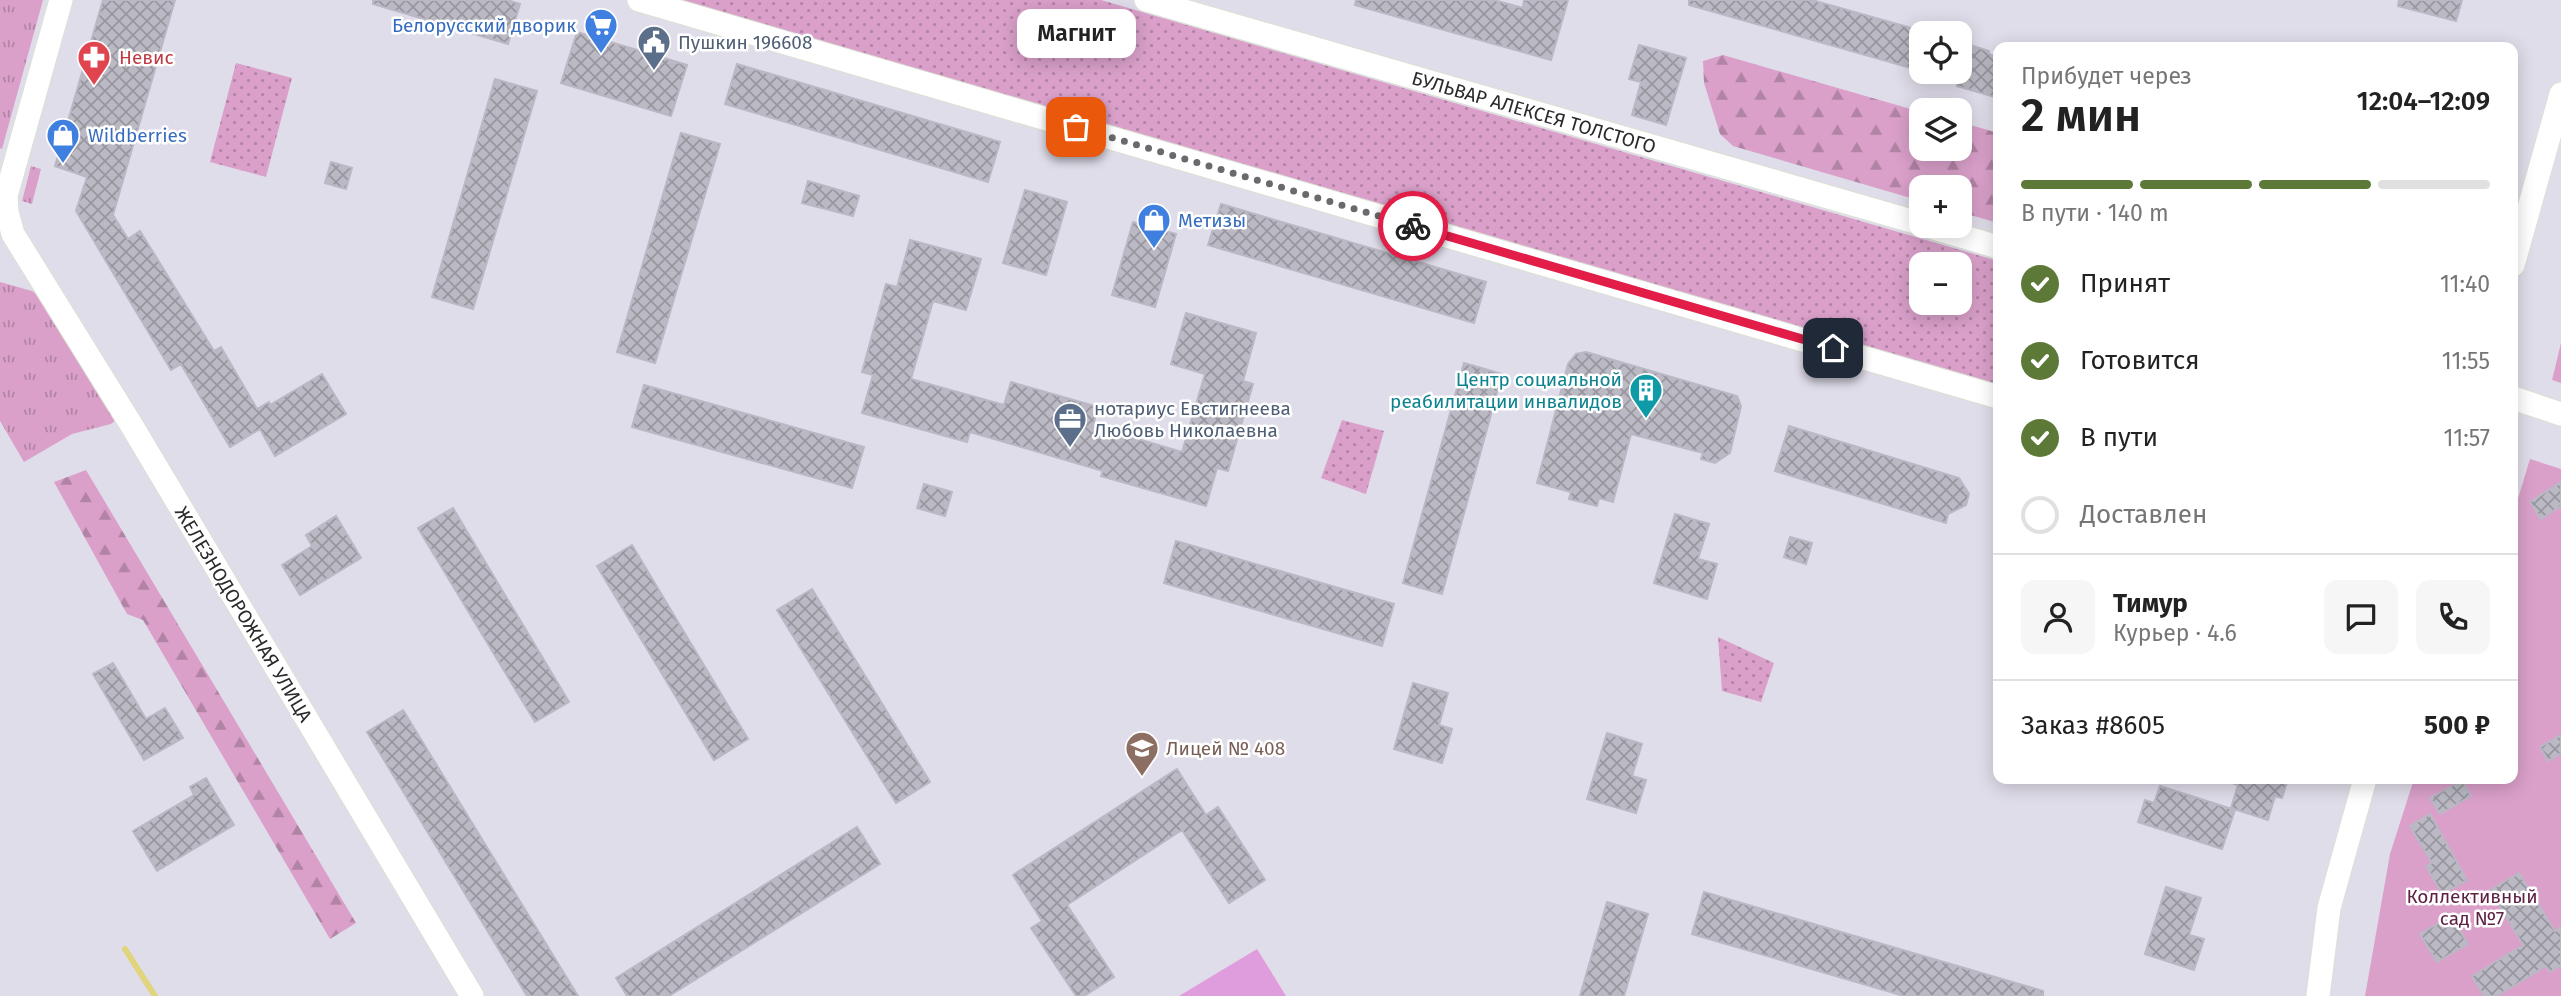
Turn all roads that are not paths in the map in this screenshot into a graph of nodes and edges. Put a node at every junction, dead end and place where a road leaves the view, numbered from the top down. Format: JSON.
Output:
{"nodes":[{"id":1,"x":61,"y":0,"type":"edge"},
{"id":2,"x":639,"y":0,"type":"edge"},
{"id":3,"x":1146,"y":0,"type":"edge"},
{"id":4,"x":2561,"y":94,"type":"edge"},
{"id":5,"x":1909,"y":220,"type":"edge"},
{"id":6,"x":1968,"y":238,"type":"edge"},
{"id":7,"x":1993,"y":246,"type":"edge"},
{"id":8,"x":2518,"y":247,"type":"edge"},
{"id":9,"x":1993,"y":396,"type":"edge"},
{"id":10,"x":2518,"y":400,"type":"edge"},
{"id":11,"x":2561,"y":414,"type":"edge"},
{"id":12,"x":2364,"y":784,"type":"edge"},
{"id":13,"x":472,"y":996,"type":"edge"},
{"id":14,"x":2318,"y":996,"type":"edge"}],
"edges":[{"from":1,"to":13,"type":"street","name":"ЖЕЛЕЗНОДОРОЖНАЯ УЛИЦА"},
{"from":2,"to":9,"type":"street"},
{"from":3,"to":5,"type":"street","name":"БУЛЬВАР АЛЕКСЕЯ ТОЛСТОГО"},
{"from":4,"to":8,"type":"street"},
{"from":6,"to":7,"type":"street"},
{"from":10,"to":11,"type":"street"},
{"from":12,"to":14,"type":"street"}]}
